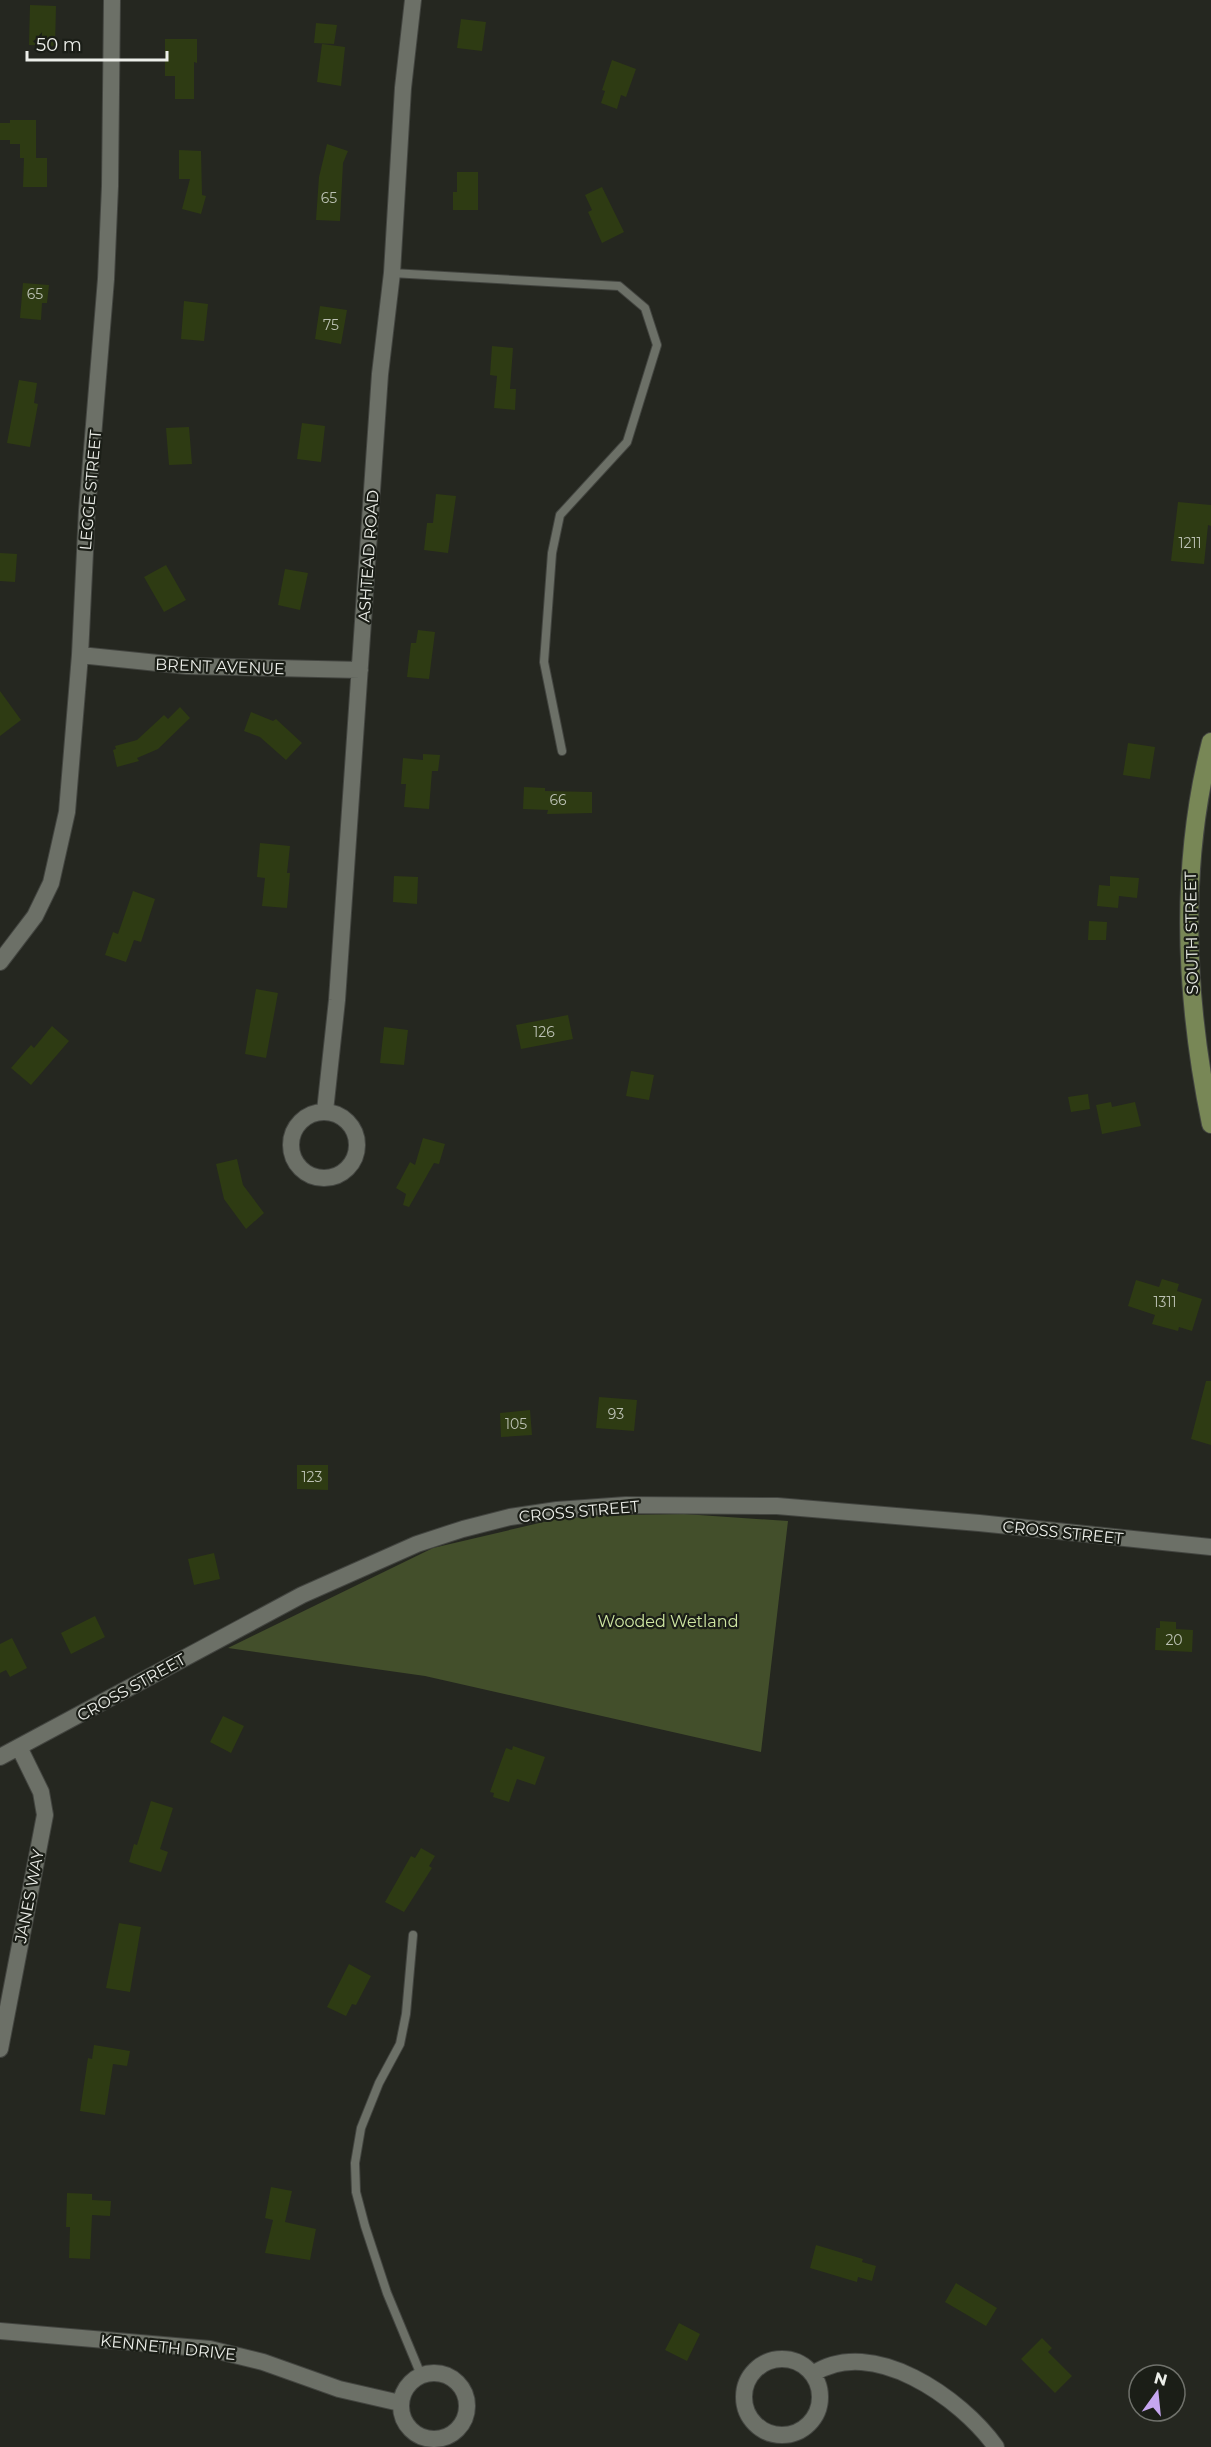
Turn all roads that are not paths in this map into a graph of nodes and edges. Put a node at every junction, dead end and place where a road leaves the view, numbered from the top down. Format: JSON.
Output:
{"nodes":[{"id":1,"x":112,"y":0,"type":"edge"},
{"id":2,"x":413,"y":0,"type":"edge"},
{"id":3,"x":392,"y":273,"type":"junction"},
{"id":4,"x":80,"y":655,"type":"junction"},
{"id":5,"x":360,"y":670,"type":"junction"},
{"id":6,"x":1211,"y":742,"type":"edge"},
{"id":7,"x":562,"y":751,"type":"dead end"},
{"id":8,"x":0,"y":962,"type":"edge"},
{"id":9,"x":325,"y":1111,"type":"junction"},
{"id":10,"x":1211,"y":1124,"type":"edge"},
{"id":11,"x":1211,"y":1547,"type":"edge"},
{"id":12,"x":20,"y":1747,"type":"junction"},
{"id":13,"x":0,"y":1757,"type":"edge"},
{"id":14,"x":413,"y":1935,"type":"dead end"},
{"id":15,"x":0,"y":2049,"type":"edge"},
{"id":16,"x":0,"y":2331,"type":"edge"},
{"id":17,"x":813,"y":2374,"type":"junction"},
{"id":18,"x":421,"y":2375,"type":"junction"},
{"id":19,"x":400,"y":2403,"type":"junction"},
{"id":20,"x":996,"y":2447,"type":"edge"}],
"edges":[{"from":1,"to":4,"type":"street","name":"LEGGE STREET"},
{"from":2,"to":3,"type":"street","name":"ASHTEAD ROAD"},
{"from":3,"to":5,"type":"street","name":"ASHTEAD ROAD"},
{"from":3,"to":7,"type":"lane"},
{"from":4,"to":5,"type":"street","name":"BRENT AVENUE"},
{"from":4,"to":8,"type":"street","name":"LEGGE STREET"},
{"from":5,"to":9,"type":"street","name":"ASHTEAD ROAD"},
{"from":6,"to":10,"type":"street","name":"SOUTH STREET"},
{"from":9,"to":9,"type":"street"},
{"from":11,"to":12,"type":"street","name":"CROSS STREET"},
{"from":12,"to":13,"type":"street","name":"CROSS STREET"},
{"from":12,"to":15,"type":"street","name":"JANES WAY"},
{"from":14,"to":18,"type":"lane"},
{"from":16,"to":19,"type":"street","name":"KENNETH DRIVE"},
{"from":17,"to":17,"type":"street"},
{"from":17,"to":20,"type":"street"},
{"from":18,"to":19,"type":"street"},
{"from":18,"to":19,"type":"street"}]}
